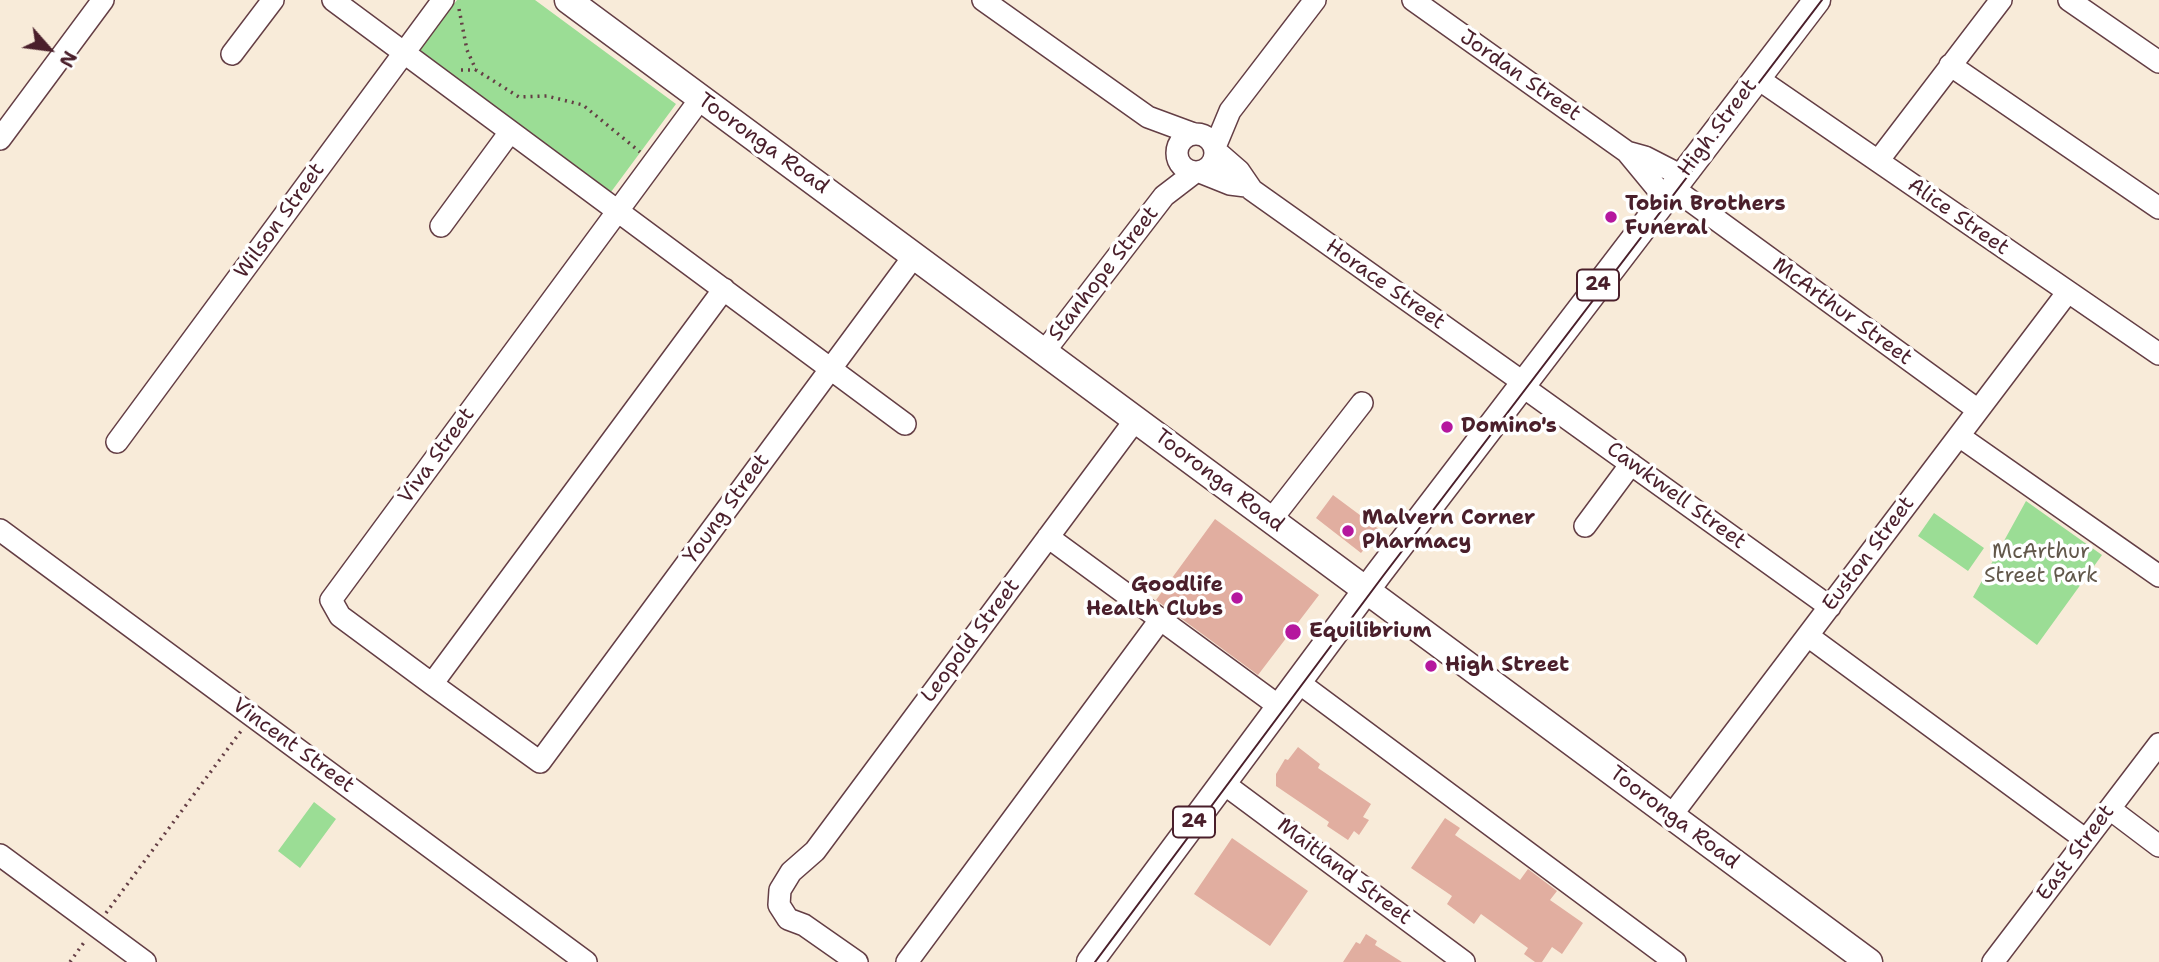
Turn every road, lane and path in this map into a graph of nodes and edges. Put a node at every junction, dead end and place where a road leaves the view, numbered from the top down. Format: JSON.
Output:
{"nodes":[{"id":1,"x":103,"y":0,"type":"edge"},
{"id":2,"x":273,"y":0,"type":"edge"},
{"id":3,"x":333,"y":0,"type":"edge"},
{"id":4,"x":568,"y":0,"type":"edge"},
{"id":5,"x":983,"y":0,"type":"edge"},
{"id":6,"x":1315,"y":0,"type":"edge"},
{"id":7,"x":1413,"y":0,"type":"edge"},
{"id":8,"x":2001,"y":0,"type":"edge"},
{"id":9,"x":2069,"y":0,"type":"edge"},
{"id":10,"x":1814,"y":1,"type":"edge"},
{"id":11,"x":451,"y":5,"type":"edge"},
{"id":12,"x":404,"y":53,"type":"junction"},
{"id":13,"x":232,"y":54,"type":"dead end"},
{"id":14,"x":2159,"y":62,"type":"edge"},
{"id":15,"x":1950,"y":65,"type":"junction"},
{"id":16,"x":1757,"y":78,"type":"junction"},
{"id":17,"x":701,"y":98,"type":"junction"},
{"id":18,"x":1147,"y":117,"type":"junction"},
{"id":19,"x":510,"y":132,"type":"junction"},
{"id":20,"x":0,"y":139,"type":"edge"},
{"id":21,"x":1206,"y":141,"type":"junction"},
{"id":22,"x":1878,"y":161,"type":"junction"},
{"id":23,"x":652,"y":163,"type":"junction"},
{"id":24,"x":1187,"y":164,"type":"junction"},
{"id":25,"x":1246,"y":186,"type":"junction"},
{"id":26,"x":1673,"y":187,"type":"junction"},
{"id":27,"x":2159,"y":208,"type":"edge"},
{"id":28,"x":617,"y":211,"type":"junction"},
{"id":29,"x":441,"y":226,"type":"dead end"},
{"id":30,"x":914,"y":256,"type":"junction"},
{"id":31,"x":724,"y":289,"type":"junction"},
{"id":32,"x":2067,"y":293,"type":"junction"},
{"id":33,"x":1044,"y":352,"type":"junction"},
{"id":34,"x":2159,"y":354,"type":"edge"},
{"id":35,"x":831,"y":368,"type":"junction"},
{"id":36,"x":1523,"y":384,"type":"junction"},
{"id":37,"x":1362,"y":403,"type":"dead end"},
{"id":38,"x":1978,"y":410,"type":"junction"},
{"id":39,"x":1136,"y":419,"type":"junction"},
{"id":40,"x":905,"y":424,"type":"dead end"},
{"id":41,"x":1959,"y":436,"type":"junction"},
{"id":42,"x":117,"y":442,"type":"dead end"},
{"id":43,"x":1631,"y":464,"type":"junction"},
{"id":44,"x":1272,"y":520,"type":"junction"},
{"id":45,"x":1585,"y":526,"type":"dead end"},
{"id":46,"x":0,"y":530,"type":"edge"},
{"id":47,"x":1048,"y":537,"type":"junction"},
{"id":48,"x":2159,"y":576,"type":"edge"},
{"id":49,"x":1367,"y":590,"type":"junction"},
{"id":50,"x":1830,"y":607,"type":"junction"},
{"id":51,"x":1160,"y":620,"type":"junction"},
{"id":52,"x":1808,"y":636,"type":"junction"},
{"id":53,"x":1298,"y":682,"type":"junction"},
{"id":54,"x":432,"y":684,"type":"junction"},
{"id":55,"x":1280,"y":707,"type":"junction"},
{"id":56,"x":241,"y":730,"type":"dead end"},
{"id":57,"x":2159,"y":744,"type":"edge"},
{"id":58,"x":540,"y":762,"type":"joint"},
{"id":59,"x":1223,"y":783,"type":"junction"},
{"id":60,"x":2110,"y":809,"type":"junction"},
{"id":61,"x":1671,"y":816,"type":"junction"},
{"id":62,"x":2086,"y":840,"type":"junction"},
{"id":63,"x":2159,"y":846,"type":"edge"},
{"id":64,"x":0,"y":855,"type":"edge"},
{"id":65,"x":91,"y":933,"type":"junction"},
{"id":66,"x":70,"y":962,"type":"edge"},
{"id":67,"x":145,"y":962,"type":"edge"},
{"id":68,"x":586,"y":962,"type":"edge"},
{"id":69,"x":858,"y":962,"type":"edge"},
{"id":70,"x":907,"y":962,"type":"edge"},
{"id":71,"x":1090,"y":962,"type":"edge"},
{"id":72,"x":1464,"y":962,"type":"edge"},
{"id":73,"x":1675,"y":962,"type":"edge"},
{"id":74,"x":1869,"y":962,"type":"edge"},
{"id":75,"x":1993,"y":962,"type":"edge"}],
"edges":[{"from":1,"to":20,"type":"street"},
{"from":2,"to":13,"type":"street"},
{"from":3,"to":12,"type":"street"},
{"from":4,"to":17,"type":"main road","name":"Tooronga Road"},
{"from":5,"to":18,"type":"street","name":"Horace Street"},
{"from":6,"to":21,"type":"street"},
{"from":7,"to":26,"type":"street","name":"Jordan Street"},
{"from":8,"to":15,"type":"street"},
{"from":9,"to":14,"type":"street"},
{"from":10,"to":16,"type":"main road","name":"High Street","number":"24"},
{"from":11,"to":12,"type":"street","name":"Wilson Street"},
{"from":11,"to":23,"type":"path"},
{"from":12,"to":19,"type":"street"},
{"from":12,"to":42,"type":"street","name":"Wilson Street"},
{"from":15,"to":22,"type":"street"},
{"from":15,"to":27,"type":"street"},
{"from":16,"to":22,"type":"street","name":"Alice Street"},
{"from":16,"to":26,"type":"main road","name":"High Street","number":"24"},
{"from":17,"to":23,"type":"street","name":"Viva Street"},
{"from":17,"to":30,"type":"main road","name":"Tooronga Road"},
{"from":18,"to":21,"type":"street","name":"Horace Street"},
{"from":18,"to":24,"type":"street","name":"Horace Street"},
{"from":19,"to":28,"type":"street"},
{"from":19,"to":29,"type":"street"},
{"from":21,"to":24,"type":"street"},
{"from":21,"to":24,"type":"street"},
{"from":21,"to":25,"type":"street","name":"Horace Street"},
{"from":22,"to":32,"type":"street","name":"Alice Street"},
{"from":23,"to":28,"type":"street","name":"Viva Street"},
{"from":24,"to":25,"type":"street","name":"Horace Street"},
{"from":24,"to":33,"type":"street","name":"Stanhope Street"},
{"from":25,"to":36,"type":"street","name":"Horace Street"},
{"from":26,"to":36,"type":"main road","name":"High Street","number":"24"},
{"from":26,"to":38,"type":"street","name":"McArthur Street"},
{"from":28,"to":31,"type":"street"},
{"from":28,"to":54,"type":"street","name":"Viva Street"},
{"from":30,"to":33,"type":"main road","name":"Tooronga Road"},
{"from":30,"to":35,"type":"street","name":"Young Street"},
{"from":31,"to":35,"type":"street"},
{"from":31,"to":54,"type":"street"},
{"from":32,"to":34,"type":"street","name":"Alice Street"},
{"from":32,"to":38,"type":"street","name":"Euston Street"},
{"from":33,"to":39,"type":"main road","name":"Tooronga Road"},
{"from":35,"to":40,"type":"street"},
{"from":35,"to":58,"type":"street","name":"Young Street"},
{"from":36,"to":43,"type":"street","name":"Cawkwell Street"},
{"from":36,"to":49,"type":"main road","name":"High Street","number":"24"},
{"from":37,"to":44,"type":"street"},
{"from":38,"to":41,"type":"street","name":"Euston Street"},
{"from":39,"to":44,"type":"main road","name":"Tooronga Road"},
{"from":39,"to":47,"type":"street","name":"Leopold Street"},
{"from":41,"to":48,"type":"street"},
{"from":41,"to":50,"type":"street","name":"Euston Street"},
{"from":43,"to":45,"type":"street"},
{"from":43,"to":50,"type":"street","name":"Cawkwell Street"},
{"from":44,"to":49,"type":"main road","name":"Tooronga Road"},
{"from":46,"to":68,"type":"street","name":"Vincent Street"},
{"from":47,"to":51,"type":"street"},
{"from":47,"to":69,"type":"street","name":"Leopold Street"},
{"from":49,"to":53,"type":"main road","name":"High Street","number":"24"},
{"from":49,"to":61,"type":"main road","name":"Tooronga Road"},
{"from":50,"to":52,"type":"street","name":"Euston Street"},
{"from":51,"to":55,"type":"street"},
{"from":51,"to":70,"type":"street"},
{"from":52,"to":61,"type":"street","name":"Euston Street"},
{"from":52,"to":62,"type":"street"},
{"from":53,"to":55,"type":"main road","name":"High Street","number":"24"},
{"from":53,"to":73,"type":"street"},
{"from":54,"to":58,"type":"street","name":"Viva Street"},
{"from":55,"to":59,"type":"main road","name":"High Street","number":"24"},
{"from":56,"to":65,"type":"path"},
{"from":57,"to":60,"type":"street","name":"East Street"},
{"from":59,"to":71,"type":"main road","name":"High Street","number":"24"},
{"from":59,"to":72,"type":"street","name":"Maitland Street"},
{"from":60,"to":62,"type":"street","name":"East Street"},
{"from":60,"to":63,"type":"street"},
{"from":61,"to":74,"type":"main road","name":"Tooronga Road"},
{"from":62,"to":75,"type":"street","name":"East Street"},
{"from":64,"to":65,"type":"street"},
{"from":65,"to":66,"type":"path"},
{"from":65,"to":67,"type":"street"}]}
